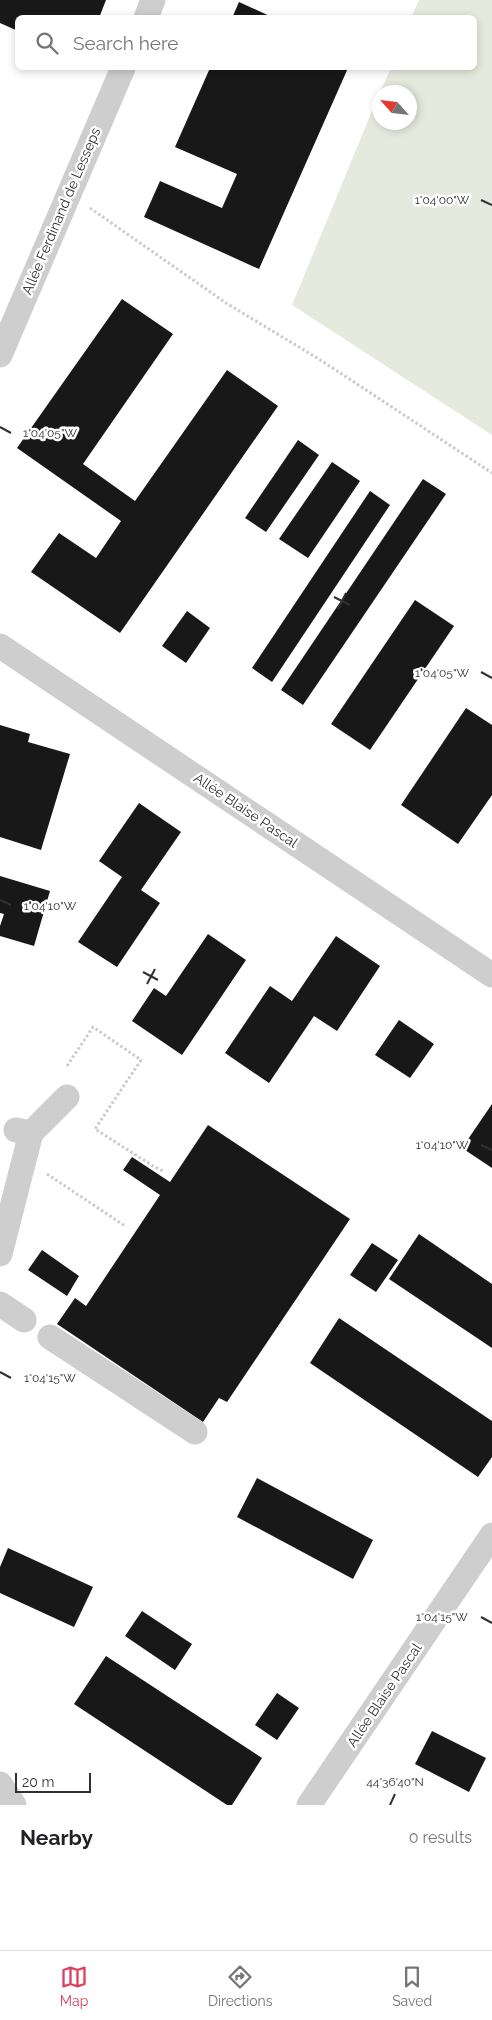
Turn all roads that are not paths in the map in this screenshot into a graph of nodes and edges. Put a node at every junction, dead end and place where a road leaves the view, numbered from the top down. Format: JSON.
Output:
{"nodes":[{"id":1,"x":153,"y":0,"type":"edge"},
{"id":2,"x":147,"y":15,"type":"edge"},
{"id":3,"x":123,"y":70,"type":"edge"},
{"id":4,"x":0,"y":355,"type":"edge"},
{"id":5,"x":0,"y":646,"type":"edge"},
{"id":6,"x":492,"y":975,"type":"edge"},
{"id":7,"x":67,"y":1097,"type":"dead end"},
{"id":8,"x":0,"y":1254,"type":"edge"},
{"id":9,"x":0,"y":1304,"type":"edge"},
{"id":10,"x":24,"y":1320,"type":"dead end"},
{"id":11,"x":50,"y":1337,"type":"dead end"},
{"id":12,"x":195,"y":1432,"type":"dead end"},
{"id":13,"x":492,"y":1535,"type":"edge"},
{"id":14,"x":0,"y":1784,"type":"edge"},
{"id":15,"x":14,"y":1805,"type":"edge"},
{"id":16,"x":309,"y":1805,"type":"edge"}],
"edges":[{"from":1,"to":2,"type":"street"},
{"from":3,"to":4,"type":"street","name":"Allée Ferdinand de Lesseps"},
{"from":5,"to":6,"type":"street","name":"Allée Blaise Pascal"},
{"from":7,"to":8,"type":"street"},
{"from":9,"to":10,"type":"street"},
{"from":11,"to":12,"type":"street"},
{"from":13,"to":16,"type":"street","name":"Allée Blaise Pascal"},
{"from":14,"to":15,"type":"street"}]}
